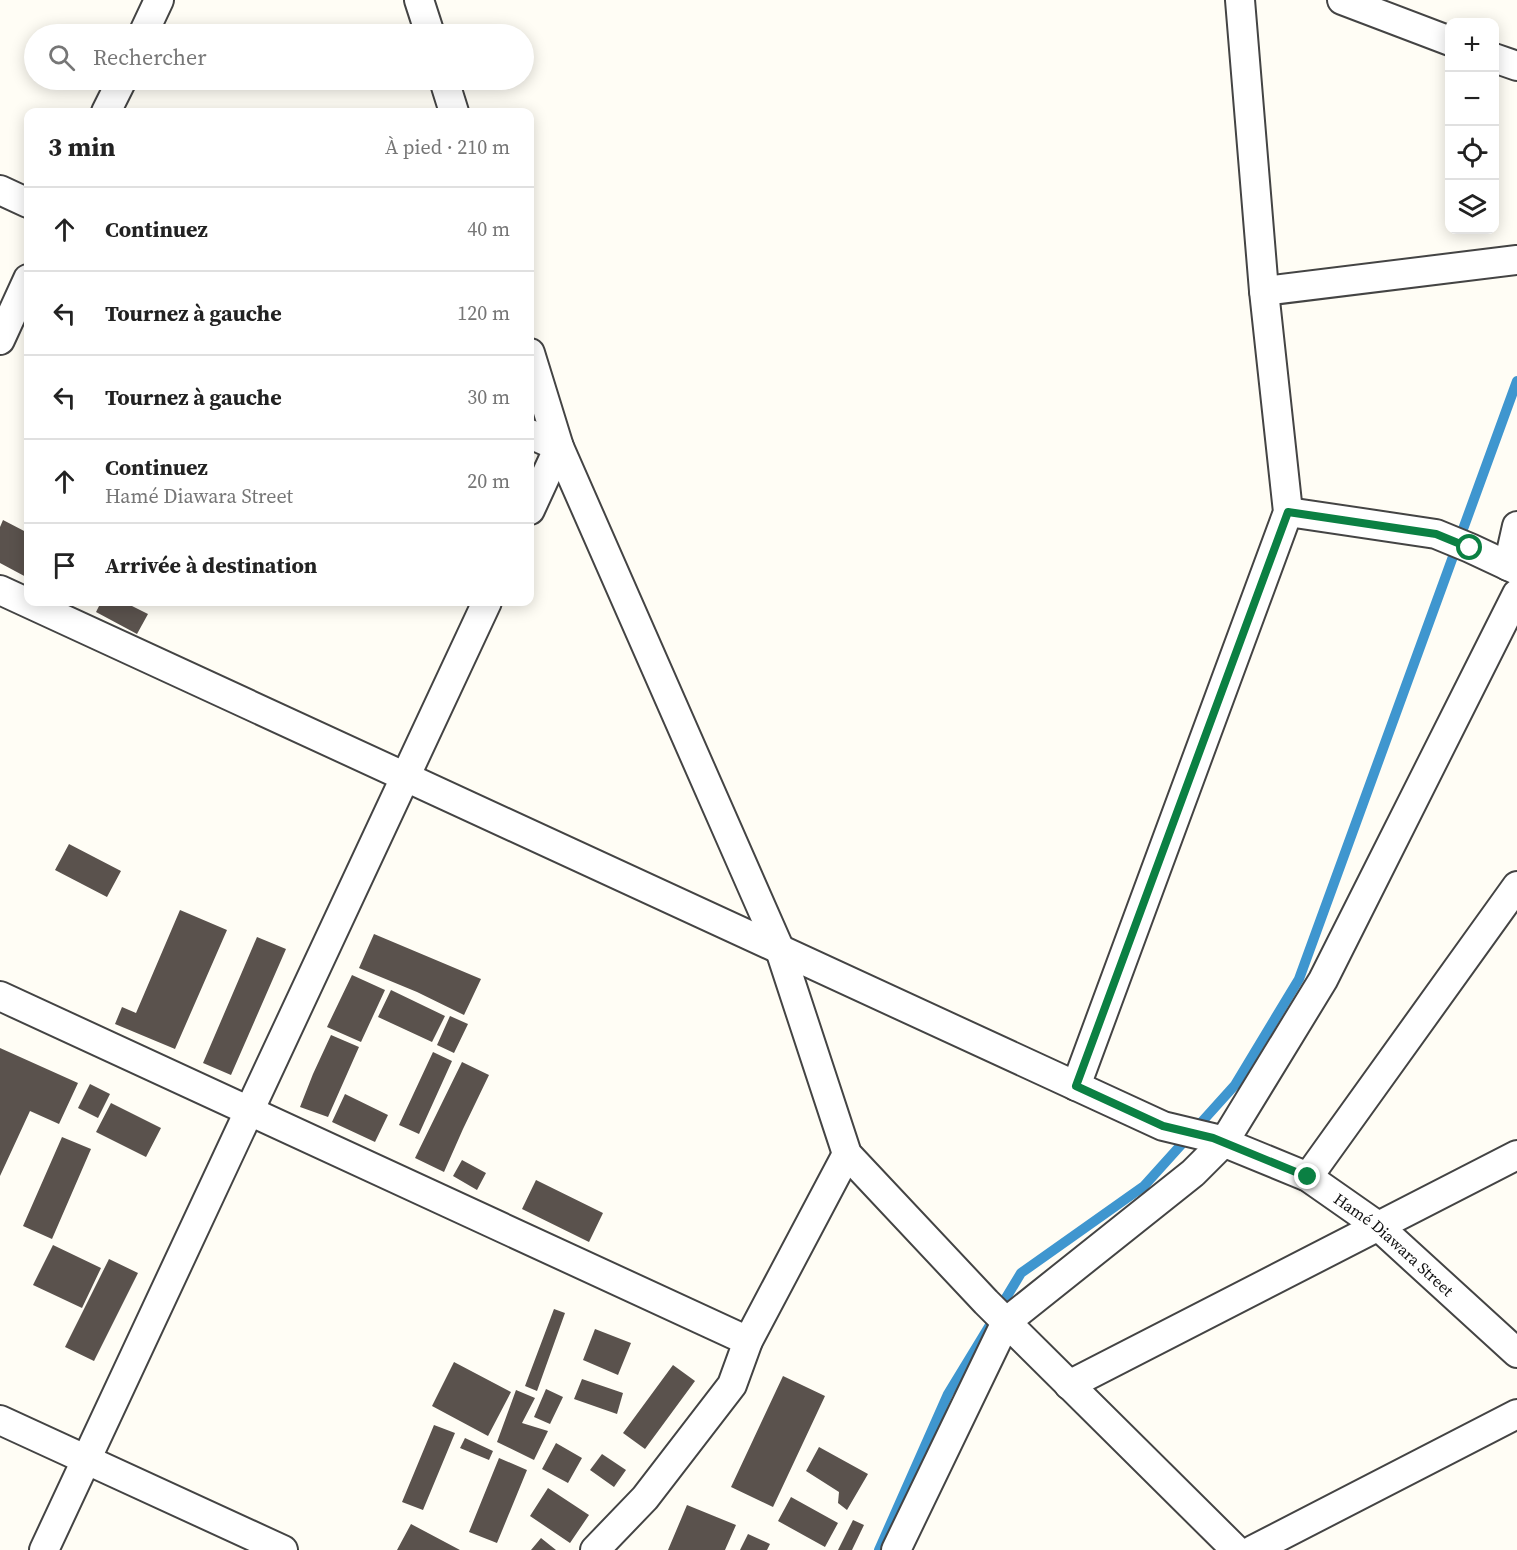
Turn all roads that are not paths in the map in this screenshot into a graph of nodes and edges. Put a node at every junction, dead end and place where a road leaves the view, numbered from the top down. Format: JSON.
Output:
{"nodes":[{"id":1,"x":159,"y":0,"type":"edge"},
{"id":2,"x":419,"y":0,"type":"edge"},
{"id":3,"x":1240,"y":0,"type":"edge"},
{"id":4,"x":1342,"y":0,"type":"edge"},
{"id":5,"x":148,"y":24,"type":"edge"},
{"id":6,"x":427,"y":24,"type":"edge"},
{"id":7,"x":1445,"y":39,"type":"edge"},
{"id":8,"x":1499,"y":60,"type":"edge"},
{"id":9,"x":1517,"y":66,"type":"edge"},
{"id":10,"x":117,"y":90,"type":"edge"},
{"id":11,"x":447,"y":90,"type":"edge"},
{"id":12,"x":108,"y":108,"type":"edge"},
{"id":13,"x":453,"y":108,"type":"edge"},
{"id":14,"x":0,"y":190,"type":"edge"},
{"id":15,"x":24,"y":201,"type":"edge"},
{"id":16,"x":1517,"y":260,"type":"edge"},
{"id":17,"x":24,"y":288,"type":"edge"},
{"id":18,"x":1264,"y":291,"type":"junction"},
{"id":19,"x":0,"y":340,"type":"edge"},
{"id":20,"x":534,"y":366,"type":"edge"},
{"id":21,"x":534,"y":436,"type":"edge"},
{"id":22,"x":559,"y":447,"type":"junction"},
{"id":23,"x":534,"y":501,"type":"edge"},
{"id":24,"x":1288,"y":512,"type":"junction"},
{"id":25,"x":1516,"y":533,"type":"edge"},
{"id":26,"x":1513,"y":568,"type":"edge"},
{"id":27,"x":0,"y":590,"type":"edge"},
{"id":28,"x":1517,"y":594,"type":"edge"},
{"id":29,"x":24,"y":601,"type":"edge"},
{"id":30,"x":35,"y":606,"type":"edge"},
{"id":31,"x":485,"y":606,"type":"edge"},
{"id":32,"x":405,"y":777,"type":"junction"},
{"id":33,"x":1517,"y":886,"type":"edge"},
{"id":34,"x":780,"y":950,"type":"junction"},
{"id":35,"x":0,"y":996,"type":"edge"},
{"id":36,"x":1076,"y":1086,"type":"junction"},
{"id":37,"x":249,"y":1111,"type":"junction"},
{"id":38,"x":1219,"y":1140,"type":"junction"},
{"id":39,"x":847,"y":1154,"type":"junction"},
{"id":40,"x":1517,"y":1155,"type":"edge"},
{"id":41,"x":1308,"y":1177,"type":"junction"},
{"id":42,"x":1378,"y":1226,"type":"junction"},
{"id":43,"x":1006,"y":1323,"type":"junction"},
{"id":44,"x":748,"y":1341,"type":"junction"},
{"id":45,"x":1517,"y":1353,"type":"edge"},
{"id":46,"x":1069,"y":1385,"type":"junction"},
{"id":47,"x":1517,"y":1414,"type":"edge"},
{"id":48,"x":0,"y":1420,"type":"edge"},
{"id":49,"x":86,"y":1459,"type":"junction"},
{"id":50,"x":44,"y":1550,"type":"edge"},
{"id":51,"x":283,"y":1550,"type":"edge"},
{"id":52,"x":595,"y":1550,"type":"edge"},
{"id":53,"x":896,"y":1550,"type":"edge"},
{"id":54,"x":1236,"y":1550,"type":"edge"},
{"id":55,"x":1253,"y":1550,"type":"edge"}],
"edges":[{"from":1,"to":5,"type":"street"},
{"from":2,"to":6,"type":"street"},
{"from":3,"to":18,"type":"street"},
{"from":4,"to":7,"type":"street"},
{"from":8,"to":9,"type":"street"},
{"from":10,"to":12,"type":"street"},
{"from":11,"to":13,"type":"street"},
{"from":14,"to":15,"type":"street"},
{"from":16,"to":18,"type":"street"},
{"from":17,"to":19,"type":"street"},
{"from":18,"to":24,"type":"street"},
{"from":20,"to":22,"type":"street"},
{"from":21,"to":22,"type":"street"},
{"from":22,"to":23,"type":"street"},
{"from":22,"to":34,"type":"street"},
{"from":24,"to":26,"type":"street"},
{"from":24,"to":36,"type":"street"},
{"from":25,"to":26,"type":"street"},
{"from":27,"to":29,"type":"street","name":"Hamé Diawara Street"},
{"from":28,"to":38,"type":"street"},
{"from":30,"to":32,"type":"street","name":"Hamé Diawara Street"},
{"from":31,"to":32,"type":"street"},
{"from":32,"to":34,"type":"street","name":"Hamé Diawara Street"},
{"from":32,"to":37,"type":"street"},
{"from":33,"to":41,"type":"street"},
{"from":34,"to":36,"type":"street","name":"Hamé Diawara Street"},
{"from":34,"to":39,"type":"street"},
{"from":35,"to":37,"type":"street"},
{"from":36,"to":38,"type":"street","name":"Hamé Diawara Street"},
{"from":37,"to":44,"type":"street"},
{"from":37,"to":49,"type":"street"},
{"from":38,"to":41,"type":"street","name":"Hamé Diawara Street"},
{"from":38,"to":43,"type":"street"},
{"from":39,"to":43,"type":"street"},
{"from":39,"to":44,"type":"street"},
{"from":40,"to":42,"type":"street"},
{"from":41,"to":42,"type":"street","name":"Hamé Diawara Street"},
{"from":42,"to":45,"type":"street","name":"Hamé Diawara Street"},
{"from":42,"to":46,"type":"street"},
{"from":43,"to":46,"type":"street"},
{"from":43,"to":53,"type":"street"},
{"from":44,"to":52,"type":"street"},
{"from":46,"to":54,"type":"street"},
{"from":47,"to":55,"type":"street"},
{"from":48,"to":49,"type":"street"},
{"from":49,"to":50,"type":"street"},
{"from":49,"to":51,"type":"street"}]}
